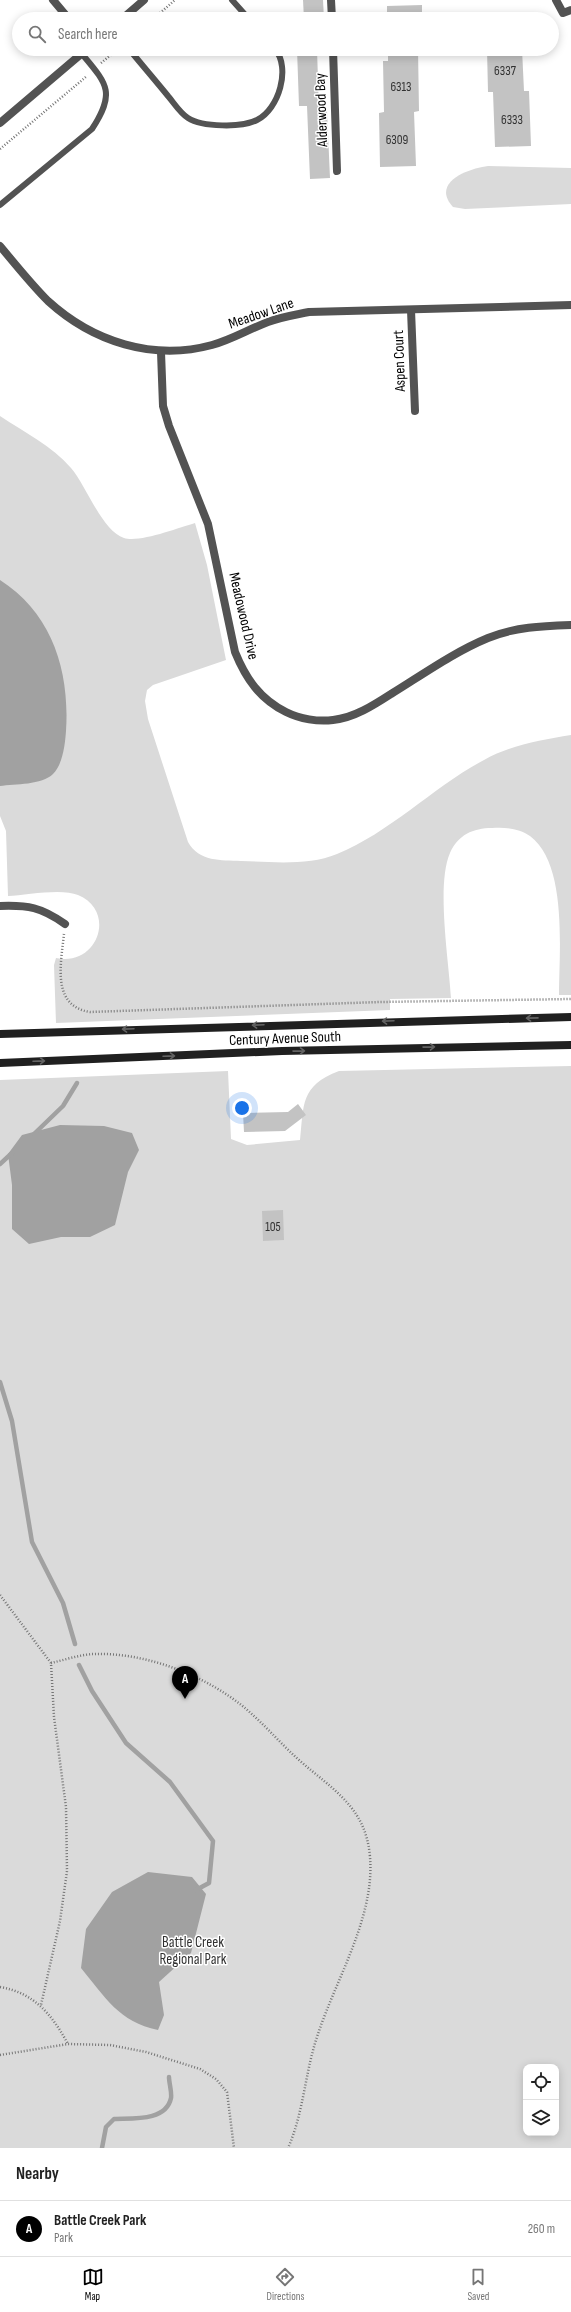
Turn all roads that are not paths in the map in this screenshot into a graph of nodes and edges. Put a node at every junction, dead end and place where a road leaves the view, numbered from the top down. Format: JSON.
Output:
{"nodes":[{"id":1,"x":53,"y":0,"type":"edge"},
{"id":2,"x":144,"y":0,"type":"edge"},
{"id":3,"x":232,"y":0,"type":"edge"},
{"id":4,"x":331,"y":0,"type":"edge"},
{"id":5,"x":556,"y":0,"type":"edge"},
{"id":6,"x":571,"y":10,"type":"edge"},
{"id":7,"x":63,"y":12,"type":"edge"},
{"id":8,"x":130,"y":12,"type":"edge"},
{"id":9,"x":243,"y":12,"type":"edge"},
{"id":10,"x":332,"y":12,"type":"edge"},
{"id":11,"x":78,"y":56,"type":"edge"},
{"id":12,"x":87,"y":56,"type":"edge"},
{"id":13,"x":135,"y":56,"type":"edge"},
{"id":14,"x":280,"y":56,"type":"edge"},
{"id":15,"x":333,"y":56,"type":"edge"},
{"id":16,"x":0,"y":123,"type":"edge"},
{"id":17,"x":337,"y":171,"type":"dead end"},
{"id":18,"x":0,"y":205,"type":"edge"},
{"id":19,"x":0,"y":246,"type":"edge"},
{"id":20,"x":571,"y":305,"type":"edge"},
{"id":21,"x":411,"y":310,"type":"junction"},
{"id":22,"x":161,"y":352,"type":"junction"},
{"id":23,"x":415,"y":411,"type":"dead end"},
{"id":24,"x":571,"y":625,"type":"edge"},
{"id":25,"x":0,"y":906,"type":"edge"},
{"id":26,"x":65,"y":924,"type":"road end"},
{"id":27,"x":571,"y":1017,"type":"edge"},
{"id":28,"x":0,"y":1034,"type":"edge"},
{"id":29,"x":571,"y":1044,"type":"edge"},
{"id":30,"x":0,"y":1063,"type":"edge"}],
"edges":[{"from":1,"to":7,"type":"street"},
{"from":2,"to":8,"type":"street"},
{"from":3,"to":9,"type":"lane"},
{"from":4,"to":10,"type":"street"},
{"from":5,"to":6,"type":"street"},
{"from":11,"to":16,"type":"street"},
{"from":12,"to":18,"type":"lane"},
{"from":13,"to":14,"type":"lane"},
{"from":15,"to":17,"type":"street","name":"Alderwood Bay"},
{"from":19,"to":22,"type":"street","name":"Meadow Lane"},
{"from":20,"to":21,"type":"street","name":"Meadow Lane"},
{"from":21,"to":22,"type":"street","name":"Meadow Lane"},
{"from":21,"to":23,"type":"street","name":"Aspen Court"},
{"from":22,"to":24,"type":"street","name":"Meadowood Drive"},
{"from":25,"to":26,"type":"street"},
{"from":27,"to":28,"type":"main road","name":"Century Avenue South","one_way":true},
{"from":30,"to":29,"type":"main road","name":"Century Avenue South","one_way":true}]}
